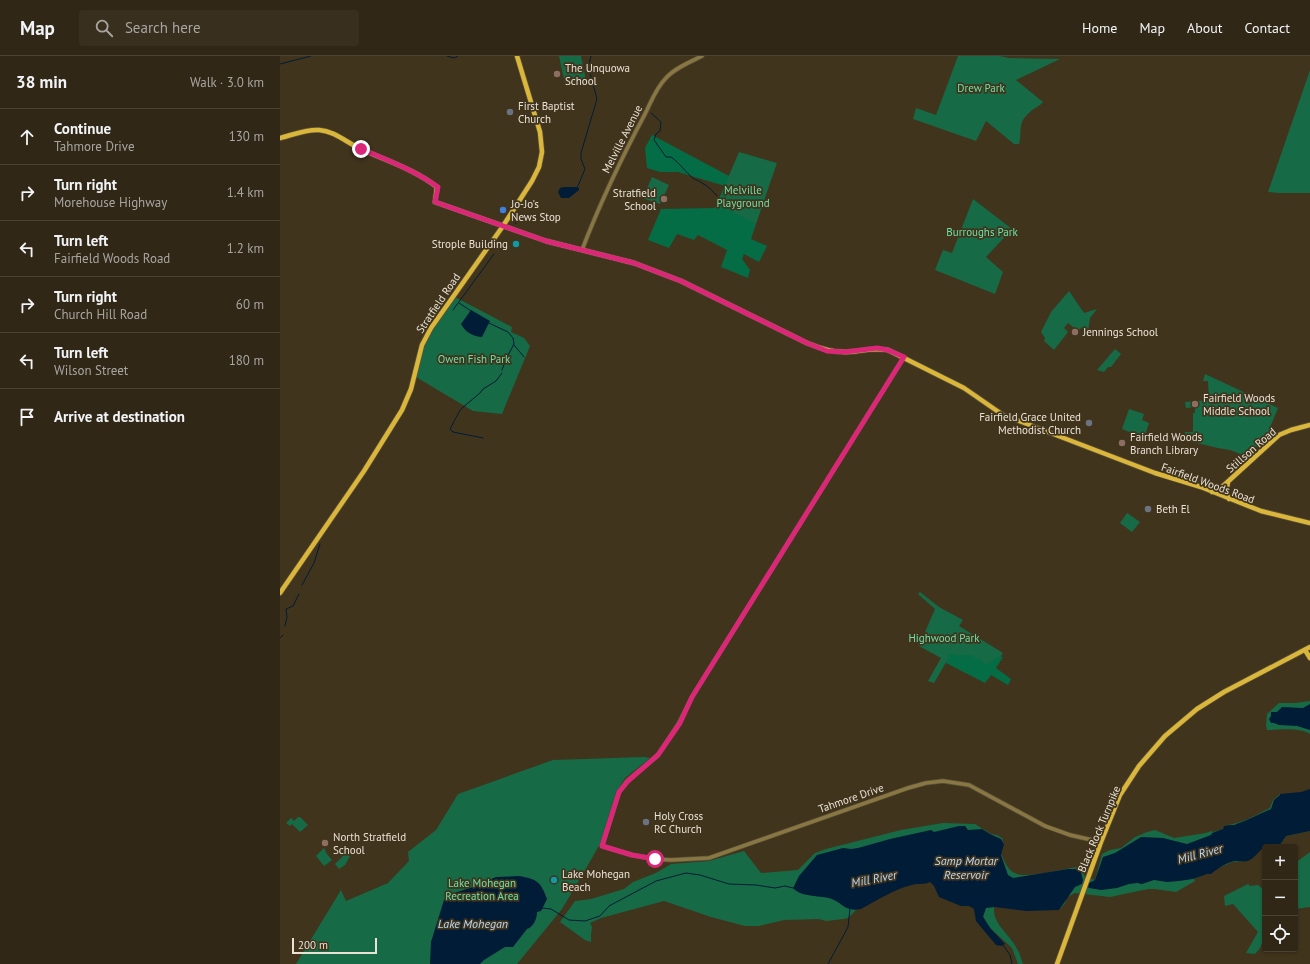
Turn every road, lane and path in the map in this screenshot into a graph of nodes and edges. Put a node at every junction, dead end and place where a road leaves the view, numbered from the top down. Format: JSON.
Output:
{"nodes":[{"id":1,"x":517,"y":56,"type":"edge"},
{"id":2,"x":702,"y":56,"type":"edge"},
{"id":3,"x":280,"y":138,"type":"edge"},
{"id":4,"x":503,"y":226,"type":"junction"},
{"id":5,"x":582,"y":250,"type":"junction"},
{"id":6,"x":904,"y":357,"type":"junction"},
{"id":7,"x":1310,"y":425,"type":"edge"},
{"id":8,"x":1228,"y":482,"type":"junction"},
{"id":9,"x":1212,"y":492,"type":"junction"},
{"id":10,"x":1229,"y":498,"type":"junction"},
{"id":11,"x":1310,"y":522,"type":"edge"},
{"id":12,"x":280,"y":593,"type":"edge"},
{"id":13,"x":1310,"y":647,"type":"edge"},
{"id":14,"x":1305,"y":650,"type":"junction"},
{"id":15,"x":1310,"y":658,"type":"edge"},
{"id":16,"x":1101,"y":842,"type":"junction"},
{"id":17,"x":1057,"y":964,"type":"edge"}],
"edges":[{"from":1,"to":4,"type":"main road","name":"Stratfield Road"},
{"from":2,"to":5,"type":"street","name":"Melville Avenue"},
{"from":3,"to":4,"type":"main road","name":"Fairfield Woods Road"},
{"from":4,"to":5,"type":"main road","name":"Fairfield Woods Road"},
{"from":4,"to":12,"type":"main road","name":"Stratfield Road"},
{"from":5,"to":6,"type":"main road","name":"Fairfield Woods Road"},
{"from":6,"to":9,"type":"main road","name":"Fairfield Woods Road"},
{"from":6,"to":16,"type":"street","name":"Tahmore Drive"},
{"from":7,"to":8,"type":"main road","name":"Stillson Road"},
{"from":8,"to":9,"type":"main road","name":"Stillson Road"},
{"from":8,"to":10,"type":"main road","name":"Stillson Road"},
{"from":9,"to":10,"type":"main road","name":"Fairfield Woods Road"},
{"from":10,"to":11,"type":"main road","name":"Fairfield Woods Road"},
{"from":13,"to":14,"type":"main road","name":"Black Rock Turnpike"},
{"from":14,"to":15,"type":"main road"},
{"from":14,"to":16,"type":"main road","name":"Black Rock Turnpike"},
{"from":16,"to":17,"type":"main road","name":"Black Rock Turnpike"}]}
